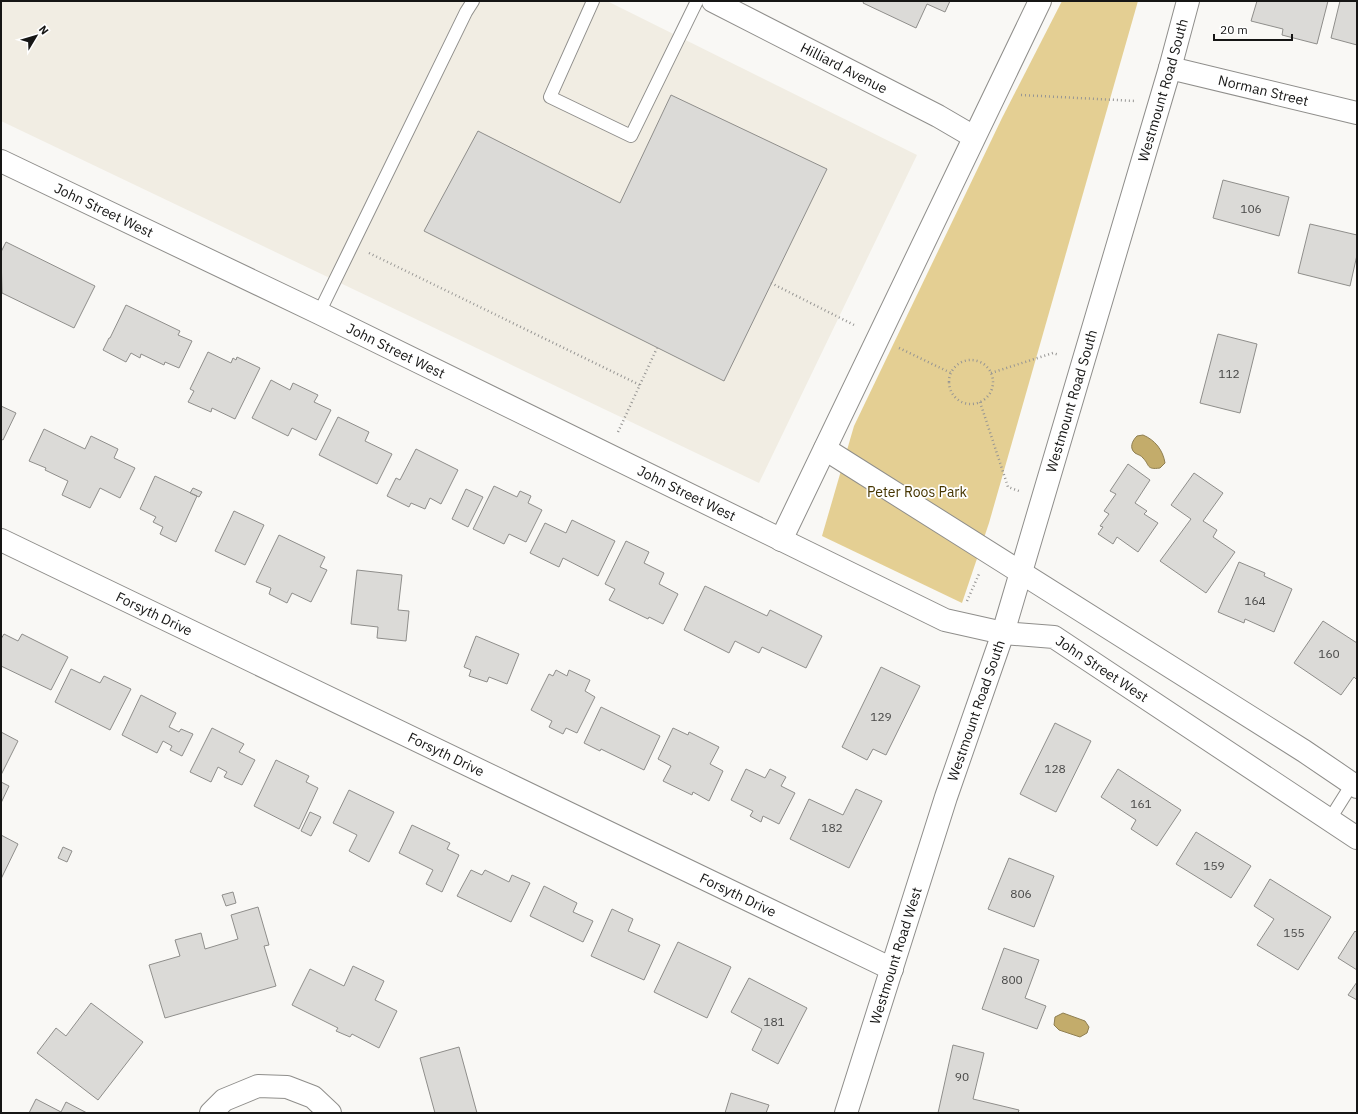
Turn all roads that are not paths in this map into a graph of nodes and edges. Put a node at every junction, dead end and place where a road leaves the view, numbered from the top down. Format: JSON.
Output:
{"nodes":[{"id":1,"x":473,"y":1,"type":"edge"},
{"id":2,"x":593,"y":1,"type":"edge"},
{"id":3,"x":697,"y":1,"type":"edge"},
{"id":4,"x":713,"y":1,"type":"edge"},
{"id":5,"x":1040,"y":1,"type":"edge"},
{"id":6,"x":1188,"y":1,"type":"edge"},
{"id":7,"x":1170,"y":68,"type":"junction"},
{"id":8,"x":1357,"y":113,"type":"edge"},
{"id":9,"x":974,"y":137,"type":"junction"},
{"id":10,"x":1,"y":161,"type":"edge"},
{"id":11,"x":320,"y":313,"type":"junction"},
{"id":12,"x":825,"y":449,"type":"junction"},
{"id":13,"x":1,"y":540,"type":"edge"},
{"id":14,"x":781,"y":540,"type":"junction"},
{"id":15,"x":1021,"y":573,"type":"junction"},
{"id":16,"x":1003,"y":633,"type":"junction"},
{"id":17,"x":1354,"y":785,"type":"edge"},
{"id":18,"x":946,"y":797,"type":"joint"},
{"id":19,"x":1330,"y":820,"type":"junction"},
{"id":20,"x":1357,"y":838,"type":"edge"},
{"id":21,"x":892,"y":970,"type":"junction"},
{"id":22,"x":211,"y":1113,"type":"edge"},
{"id":23,"x":330,"y":1113,"type":"edge"},
{"id":24,"x":846,"y":1113,"type":"edge"}],
"edges":[{"from":1,"to":11,"type":"lane"},
{"from":2,"to":3,"type":"lane"},
{"from":4,"to":9,"type":"street","name":"Hilliard Avenue"},
{"from":5,"to":9,"type":"street"},
{"from":6,"to":7,"type":"street","name":"Westmount Road South"},
{"from":7,"to":8,"type":"street","name":"Norman Street"},
{"from":7,"to":15,"type":"street","name":"Westmount Road South"},
{"from":9,"to":12,"type":"street"},
{"from":10,"to":11,"type":"street","name":"John Street West"},
{"from":11,"to":14,"type":"street","name":"John Street West"},
{"from":12,"to":14,"type":"street"},
{"from":12,"to":15,"type":"street"},
{"from":13,"to":21,"type":"street","name":"Forsyth Drive"},
{"from":14,"to":16,"type":"street","name":"John Street West"},
{"from":15,"to":16,"type":"street","name":"Westmount Road South"},
{"from":15,"to":17,"type":"street"},
{"from":16,"to":18,"type":"street","name":"Westmount Road South"},
{"from":16,"to":19,"type":"street","name":"John Street West"},
{"from":17,"to":19,"type":"lane"},
{"from":18,"to":21,"type":"street","name":"Westmount Road West"},
{"from":19,"to":20,"type":"street","name":"John Street West"},
{"from":21,"to":24,"type":"street","name":"Westmount Road West"},
{"from":22,"to":23,"type":"street"}]}
